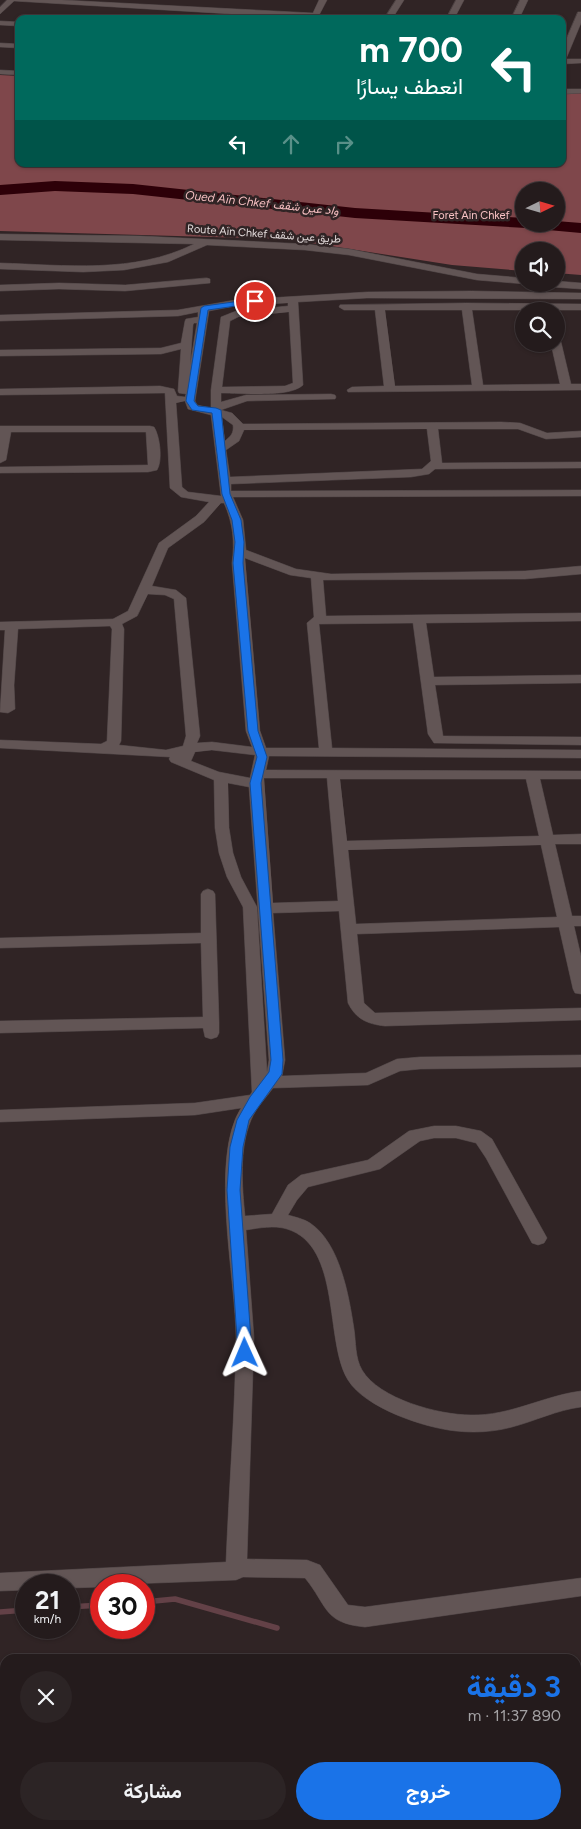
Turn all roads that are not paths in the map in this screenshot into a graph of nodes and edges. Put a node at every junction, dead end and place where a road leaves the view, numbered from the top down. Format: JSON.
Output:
{"nodes":[{"id":1,"x":12,"y":0,"type":"edge"},
{"id":2,"x":17,"y":0,"type":"edge"},
{"id":3,"x":323,"y":0,"type":"edge"},
{"id":4,"x":400,"y":0,"type":"edge"},
{"id":5,"x":460,"y":0,"type":"edge"},
{"id":6,"x":524,"y":0,"type":"edge"},
{"id":7,"x":73,"y":1,"type":"edge"},
{"id":8,"x":251,"y":9,"type":"junction"},
{"id":9,"x":0,"y":12,"type":"edge"},
{"id":10,"x":581,"y":14,"type":"edge"},
{"id":11,"x":246,"y":15,"type":"edge"},
{"id":12,"x":298,"y":15,"type":"edge"},
{"id":13,"x":315,"y":15,"type":"edge"},
{"id":14,"x":391,"y":15,"type":"edge"},
{"id":15,"x":452,"y":15,"type":"edge"},
{"id":16,"x":517,"y":15,"type":"edge"},
{"id":17,"x":0,"y":23,"type":"edge"},
{"id":18,"x":15,"y":24,"type":"edge"},
{"id":19,"x":0,"y":46,"type":"edge"},
{"id":20,"x":15,"y":46,"type":"edge"},
{"id":21,"x":566,"y":51,"type":"edge"},
{"id":22,"x":566,"y":61,"type":"edge"},
{"id":23,"x":581,"y":61,"type":"edge"},
{"id":24,"x":0,"y":72,"type":"edge"},
{"id":25,"x":15,"y":73,"type":"edge"},
{"id":26,"x":581,"y":91,"type":"edge"},
{"id":27,"x":566,"y":92,"type":"edge"},
{"id":28,"x":0,"y":236,"type":"edge"},
{"id":29,"x":208,"y":241,"type":"junction"},
{"id":30,"x":0,"y":266,"type":"edge"},
{"id":31,"x":64,"y":269,"type":"junction"},
{"id":32,"x":515,"y":281,"type":"edge"},
{"id":33,"x":207,"y":282,"type":"dead end"},
{"id":34,"x":565,"y":285,"type":"edge"},
{"id":35,"x":59,"y":286,"type":"junction"},
{"id":36,"x":581,"y":286,"type":"edge"},
{"id":37,"x":0,"y":288,"type":"edge"},
{"id":38,"x":581,"y":296,"type":"edge"},
{"id":39,"x":294,"y":304,"type":"junction"},
{"id":40,"x":466,"y":306,"type":"junction"},
{"id":41,"x":344,"y":307,"type":"dead end"},
{"id":42,"x":380,"y":307,"type":"junction"},
{"id":43,"x":581,"y":307,"type":"edge"},
{"id":44,"x":515,"y":308,"type":"edge"},
{"id":45,"x":565,"y":308,"type":"edge"},
{"id":46,"x":204,"y":314,"type":"junction"},
{"id":47,"x":0,"y":318,"type":"edge"},
{"id":48,"x":186,"y":346,"type":"junction"},
{"id":49,"x":161,"y":351,"type":"junction"},
{"id":50,"x":558,"y":352,"type":"edge"},
{"id":51,"x":0,"y":353,"type":"edge"},
{"id":52,"x":185,"y":358,"type":"junction"},
{"id":53,"x":566,"y":387,"type":"junction"},
{"id":54,"x":581,"y":387,"type":"edge"},
{"id":55,"x":478,"y":388,"type":"junction"},
{"id":56,"x":390,"y":389,"type":"junction"},
{"id":57,"x":216,"y":390,"type":"junction"},
{"id":58,"x":352,"y":390,"type":"dead end"},
{"id":59,"x":0,"y":392,"type":"edge"},
{"id":60,"x":331,"y":397,"type":"dead end"},
{"id":61,"x":182,"y":399,"type":"junction"},
{"id":62,"x":216,"y":409,"type":"junction"},
{"id":63,"x":432,"y":425,"type":"junction"},
{"id":64,"x":239,"y":428,"type":"junction"},
{"id":65,"x":3,"y":429,"type":"edge"},
{"id":66,"x":581,"y":434,"type":"edge"},
{"id":67,"x":153,"y":447,"type":"junction"},
{"id":68,"x":172,"y":447,"type":"junction"},
{"id":69,"x":221,"y":448,"type":"junction"},
{"id":70,"x":0,"y":460,"type":"edge"},
{"id":71,"x":581,"y":465,"type":"edge"},
{"id":72,"x":434,"y":466,"type":"junction"},
{"id":73,"x":0,"y":470,"type":"edge"},
{"id":74,"x":418,"y":474,"type":"junction"},
{"id":75,"x":426,"y":493,"type":"junction"},
{"id":76,"x":581,"y":493,"type":"edge"},
{"id":77,"x":224,"y":494,"type":"junction"},
{"id":78,"x":239,"y":552,"type":"junction"},
{"id":79,"x":581,"y":570,"type":"edge"},
{"id":80,"x":317,"y":576,"type":"junction"},
{"id":81,"x":144,"y":590,"type":"junction"},
{"id":82,"x":581,"y":617,"type":"edge"},
{"id":83,"x":420,"y":618,"type":"junction"},
{"id":84,"x":320,"y":619,"type":"junction"},
{"id":85,"x":115,"y":623,"type":"junction"},
{"id":86,"x":6,"y":626,"type":"edge"},
{"id":87,"x":581,"y":679,"type":"edge"},
{"id":88,"x":428,"y":681,"type":"junction"},
{"id":89,"x":4,"y":685,"type":"edge"},
{"id":90,"x":0,"y":708,"type":"edge"},
{"id":91,"x":581,"y":741,"type":"edge"},
{"id":92,"x":0,"y":744,"type":"edge"},
{"id":93,"x":102,"y":748,"type":"junction"},
{"id":94,"x":190,"y":748,"type":"junction"},
{"id":95,"x":261,"y":752,"type":"junction"},
{"id":96,"x":326,"y":752,"type":"junction"},
{"id":97,"x":166,"y":754,"type":"junction"},
{"id":98,"x":581,"y":754,"type":"edge"},
{"id":99,"x":184,"y":764,"type":"junction"},
{"id":100,"x":333,"y":774,"type":"junction"},
{"id":101,"x":532,"y":775,"type":"junction"},
{"id":102,"x":581,"y":776,"type":"edge"},
{"id":103,"x":221,"y":778,"type":"junction"},
{"id":104,"x":256,"y":778,"type":"junction"},
{"id":105,"x":581,"y":839,"type":"edge"},
{"id":106,"x":547,"y":840,"type":"junction"},
{"id":107,"x":340,"y":846,"type":"junction"},
{"id":108,"x":208,"y":894,"type":"dead end"},
{"id":109,"x":346,"y":906,"type":"junction"},
{"id":110,"x":266,"y":908,"type":"junction"},
{"id":111,"x":573,"y":922,"type":"edge"},
{"id":112,"x":349,"y":929,"type":"junction"},
{"id":113,"x":209,"y":938,"type":"junction"},
{"id":114,"x":0,"y":943,"type":"edge"},
{"id":115,"x":581,"y":989,"type":"edge"},
{"id":116,"x":581,"y":1014,"type":"edge"},
{"id":117,"x":0,"y":1027,"type":"edge"},
{"id":118,"x":581,"y":1061,"type":"edge"},
{"id":119,"x":261,"y":1092,"type":"junction"},
{"id":120,"x":0,"y":1116,"type":"edge"},
{"id":121,"x":277,"y":1220,"type":"junction"},
{"id":122,"x":236,"y":1224,"type":"junction"},
{"id":123,"x":538,"y":1238,"type":"dead end"},
{"id":124,"x":581,"y":1399,"type":"edge"},
{"id":125,"x":236,"y":1568,"type":"junction"},
{"id":126,"x":0,"y":1582,"type":"edge"},
{"id":127,"x":581,"y":1587,"type":"edge"}],
"edges":[{"from":1,"to":9,"type":"street"},
{"from":2,"to":7,"type":"street"},
{"from":3,"to":13,"type":"street"},
{"from":4,"to":14,"type":"street"},
{"from":5,"to":15,"type":"street"},
{"from":6,"to":16,"type":"street"},
{"from":7,"to":8,"type":"street"},
{"from":8,"to":11,"type":"street"},
{"from":8,"to":12,"type":"street"},
{"from":10,"to":21,"type":"street"},
{"from":17,"to":18,"type":"street"},
{"from":19,"to":20,"type":"street"},
{"from":22,"to":23,"type":"street"},
{"from":24,"to":25,"type":"street"},
{"from":26,"to":27,"type":"street"},
{"from":28,"to":29,"type":"street","name":"Route Aïn Chkef طريق عين شقف"},
{"from":29,"to":31,"type":"street"},
{"from":29,"to":32,"type":"street","name":"Route Aïn Chkef طريق عين شقف"},
{"from":30,"to":31,"type":"street"},
{"from":31,"to":35,"type":"street"},
{"from":33,"to":35,"type":"street"},
{"from":34,"to":36,"type":"street"},
{"from":35,"to":37,"type":"street"},
{"from":38,"to":39,"type":"street"},
{"from":39,"to":46,"type":"street"},
{"from":39,"to":57,"type":"street"},
{"from":39,"to":57,"type":"street"},
{"from":40,"to":42,"type":"street"},
{"from":40,"to":44,"type":"street"},
{"from":40,"to":55,"type":"street"},
{"from":41,"to":42,"type":"street"},
{"from":42,"to":56,"type":"street"},
{"from":43,"to":45,"type":"street"},
{"from":46,"to":47,"type":"street"},
{"from":46,"to":48,"type":"street"},
{"from":46,"to":61,"type":"street"},
{"from":48,"to":49,"type":"street"},
{"from":48,"to":52,"type":"street"},
{"from":49,"to":51,"type":"street"},
{"from":49,"to":52,"type":"street"},
{"from":50,"to":53,"type":"street"},
{"from":52,"to":61,"type":"street"},
{"from":53,"to":54,"type":"street"},
{"from":53,"to":55,"type":"street"},
{"from":55,"to":56,"type":"street"},
{"from":56,"to":58,"type":"street"},
{"from":57,"to":62,"type":"street"},
{"from":59,"to":61,"type":"street"},
{"from":60,"to":62,"type":"street"},
{"from":61,"to":62,"type":"street"},
{"from":61,"to":68,"type":"street"},
{"from":62,"to":64,"type":"street"},
{"from":62,"to":69,"type":"street"},
{"from":63,"to":64,"type":"street"},
{"from":63,"to":66,"type":"street"},
{"from":63,"to":72,"type":"street"},
{"from":64,"to":69,"type":"street"},
{"from":65,"to":67,"type":"street"},
{"from":65,"to":70,"type":"street"},
{"from":67,"to":68,"type":"street"},
{"from":67,"to":73,"type":"street"},
{"from":68,"to":77,"type":"street"},
{"from":69,"to":77,"type":"street"},
{"from":71,"to":72,"type":"street"},
{"from":72,"to":74,"type":"street"},
{"from":74,"to":75,"type":"street"},
{"from":74,"to":77,"type":"street"},
{"from":75,"to":76,"type":"street"},
{"from":75,"to":77,"type":"street"},
{"from":77,"to":78,"type":"street"},
{"from":77,"to":81,"type":"street"},
{"from":78,"to":80,"type":"street"},
{"from":78,"to":95,"type":"street"},
{"from":79,"to":80,"type":"street"},
{"from":80,"to":84,"type":"street"},
{"from":81,"to":85,"type":"street"},
{"from":81,"to":94,"type":"street"},
{"from":82,"to":83,"type":"street"},
{"from":83,"to":84,"type":"street"},
{"from":83,"to":88,"type":"street"},
{"from":84,"to":96,"type":"street"},
{"from":85,"to":86,"type":"street"},
{"from":85,"to":93,"type":"street"},
{"from":86,"to":89,"type":"street"},
{"from":87,"to":88,"type":"street"},
{"from":88,"to":91,"type":"street"},
{"from":89,"to":90,"type":"street"},
{"from":92,"to":93,"type":"street"},
{"from":93,"to":97,"type":"street"},
{"from":94,"to":95,"type":"street"},
{"from":94,"to":97,"type":"street"},
{"from":94,"to":99,"type":"street"},
{"from":95,"to":96,"type":"street"},
{"from":95,"to":104,"type":"street"},
{"from":96,"to":98,"type":"street"},
{"from":97,"to":99,"type":"street"},
{"from":99,"to":103,"type":"street"},
{"from":100,"to":101,"type":"street"},
{"from":100,"to":104,"type":"street"},
{"from":100,"to":107,"type":"street"},
{"from":101,"to":102,"type":"street"},
{"from":101,"to":106,"type":"street"},
{"from":103,"to":104,"type":"street"},
{"from":103,"to":119,"type":"street"},
{"from":104,"to":110,"type":"street"},
{"from":105,"to":106,"type":"street"},
{"from":106,"to":107,"type":"street"},
{"from":106,"to":111,"type":"street"},
{"from":107,"to":109,"type":"street"},
{"from":108,"to":113,"type":"street"},
{"from":109,"to":110,"type":"street"},
{"from":109,"to":112,"type":"street"},
{"from":110,"to":119,"type":"street"},
{"from":111,"to":112,"type":"street"},
{"from":111,"to":115,"type":"street"},
{"from":112,"to":116,"type":"street"},
{"from":113,"to":114,"type":"street"},
{"from":113,"to":117,"type":"street"},
{"from":118,"to":119,"type":"street"},
{"from":119,"to":120,"type":"street"},
{"from":119,"to":122,"type":"street"},
{"from":121,"to":122,"type":"street"},
{"from":121,"to":123,"type":"street"},
{"from":121,"to":124,"type":"street"},
{"from":122,"to":125,"type":"street"},
{"from":125,"to":126,"type":"street"},
{"from":125,"to":127,"type":"street"}]}
